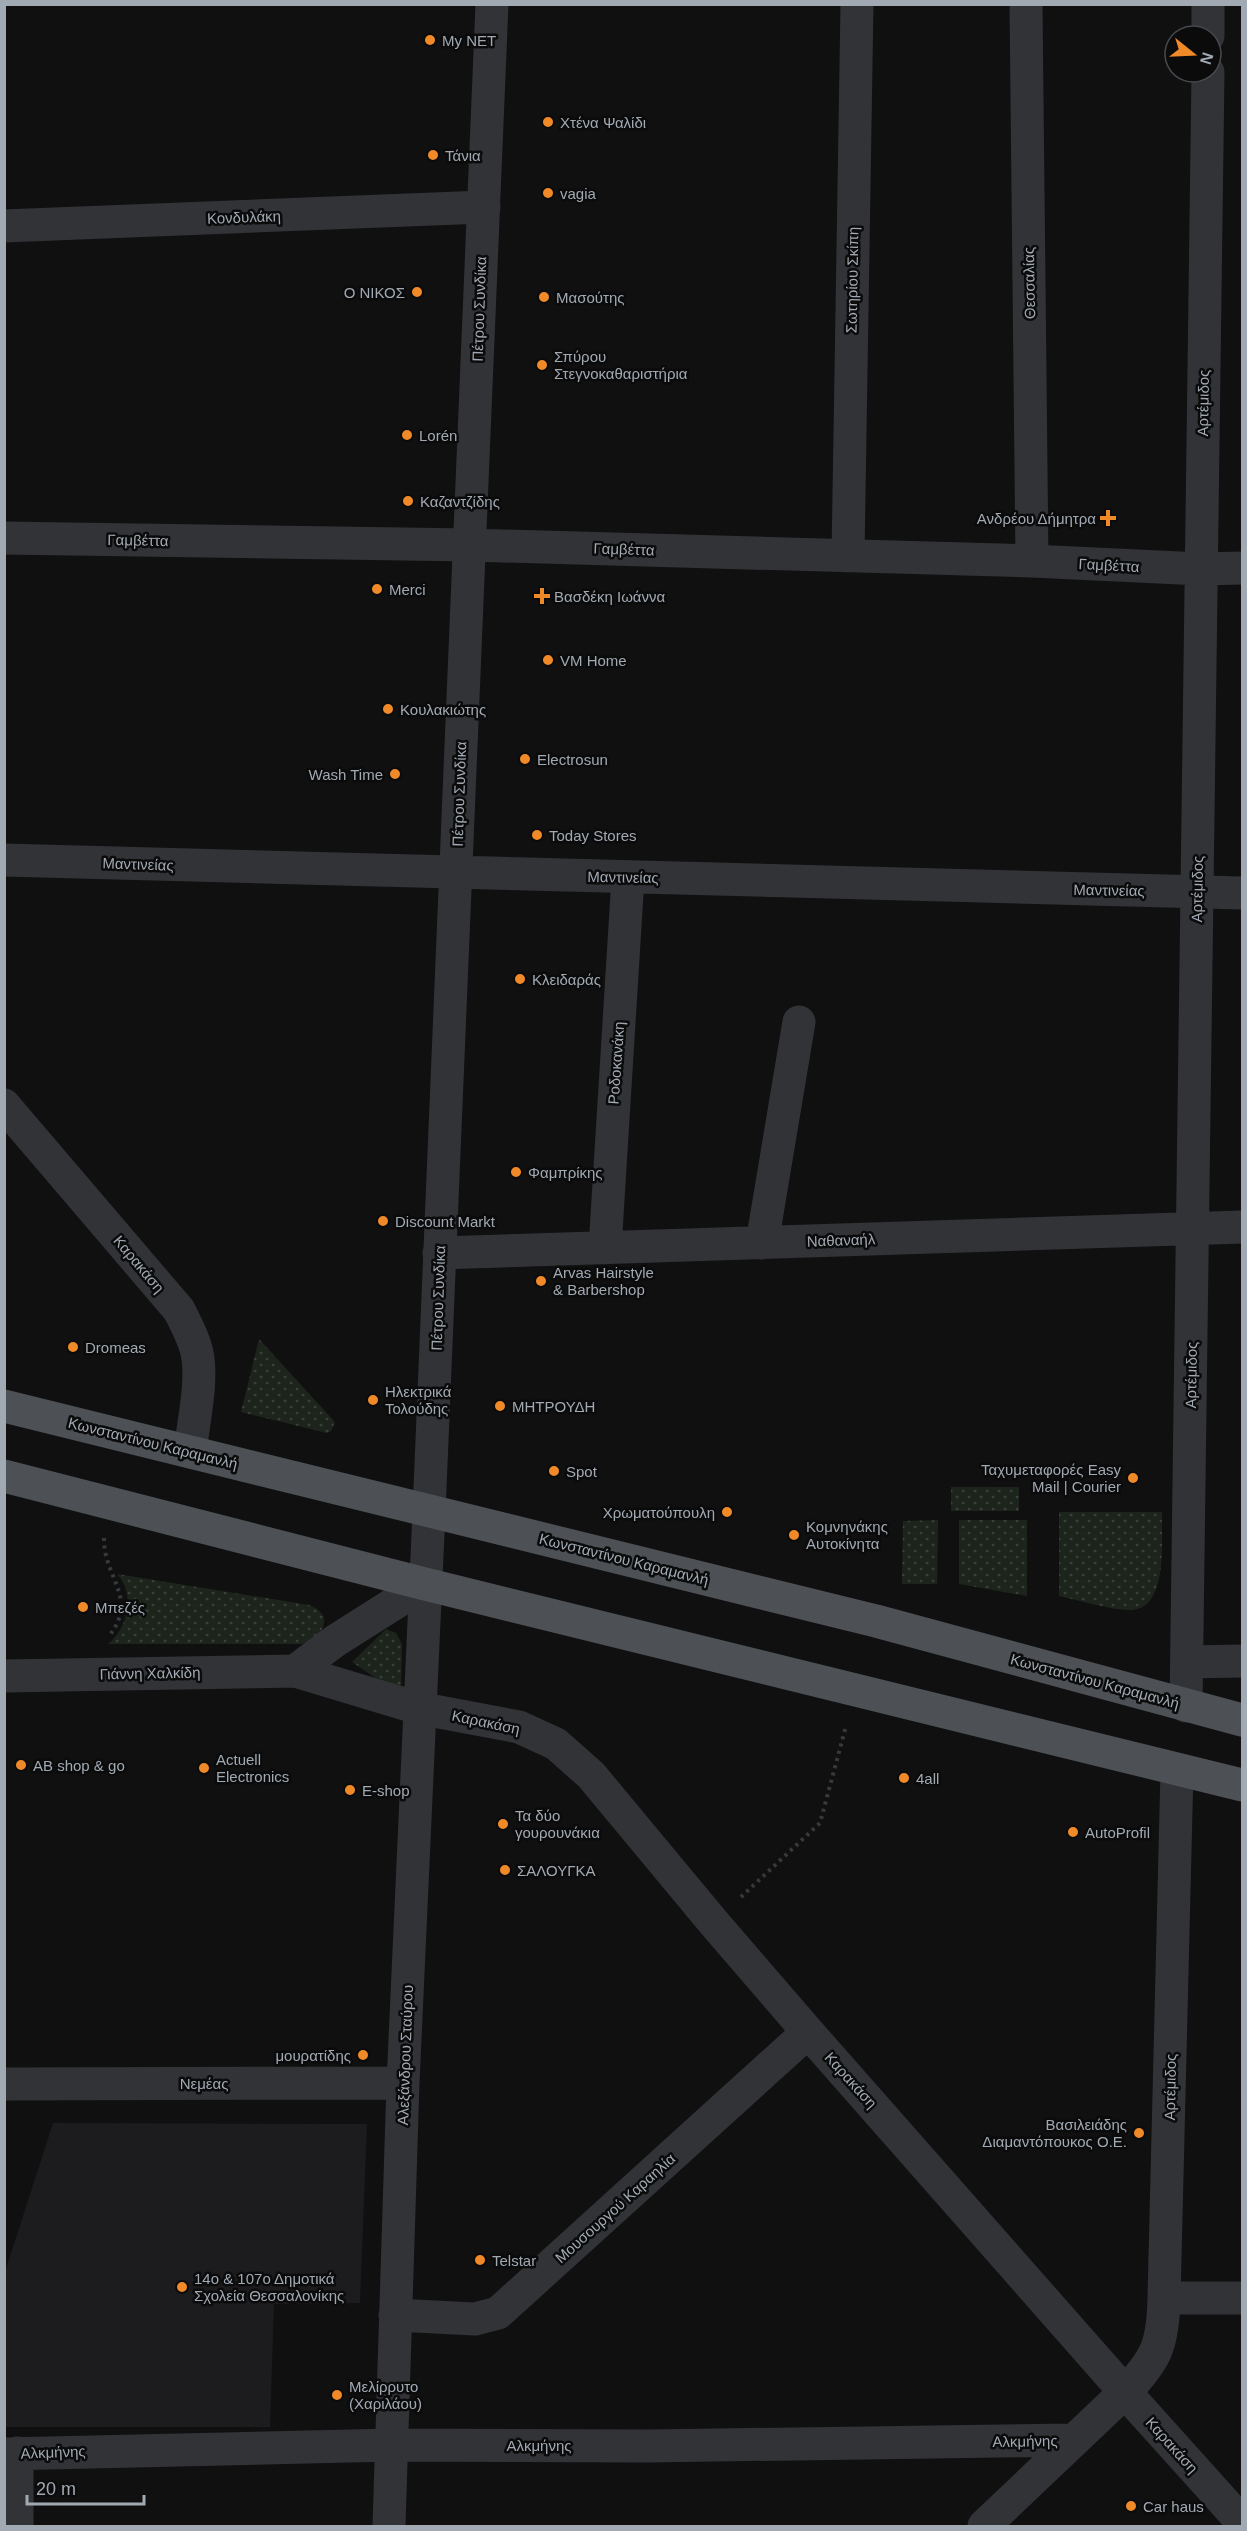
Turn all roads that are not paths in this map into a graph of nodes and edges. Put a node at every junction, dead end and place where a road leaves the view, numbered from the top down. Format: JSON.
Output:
{"nodes":[{"id":1,"x":492,"y":4,"type":"edge"},
{"id":2,"x":857,"y":4,"type":"edge"},
{"id":3,"x":1026,"y":4,"type":"edge"},
{"id":4,"x":1208,"y":4,"type":"edge"},
{"id":5,"x":1208,"y":24,"type":"edge"},
{"id":6,"x":1208,"y":84,"type":"edge"},
{"id":7,"x":483,"y":207,"type":"junction"},
{"id":8,"x":4,"y":226,"type":"edge"},
{"id":9,"x":4,"y":538,"type":"edge"},
{"id":10,"x":470,"y":545,"type":"junction"},
{"id":11,"x":848,"y":556,"type":"junction"},
{"id":12,"x":1032,"y":561,"type":"junction"},
{"id":13,"x":1242,"y":568,"type":"edge"},
{"id":14,"x":1201,"y":569,"type":"junction"},
{"id":15,"x":4,"y":860,"type":"edge"},
{"id":16,"x":456,"y":873,"type":"junction"},
{"id":17,"x":628,"y":878,"type":"junction"},
{"id":18,"x":1197,"y":892,"type":"junction"},
{"id":19,"x":1242,"y":893,"type":"edge"},
{"id":20,"x":799,"y":1022,"type":"dead end"},
{"id":21,"x":4,"y":1105,"type":"edge"},
{"id":22,"x":1242,"y":1227,"type":"edge"},
{"id":23,"x":1192,"y":1228,"type":"junction"},
{"id":24,"x":762,"y":1243,"type":"junction"},
{"id":25,"x":605,"y":1248,"type":"junction"},
{"id":26,"x":439,"y":1253,"type":"junction"},
{"id":27,"x":4,"y":1406,"type":"edge"},
{"id":28,"x":190,"y":1452,"type":"junction"},
{"id":29,"x":4,"y":1476,"type":"edge"},
{"id":30,"x":429,"y":1512,"type":"junction"},
{"id":31,"x":425,"y":1584,"type":"junction"},
{"id":32,"x":1242,"y":1661,"type":"edge"},
{"id":33,"x":1187,"y":1662,"type":"junction"},
{"id":34,"x":295,"y":1671,"type":"junction"},
{"id":35,"x":4,"y":1676,"type":"edge"},
{"id":36,"x":1186,"y":1706,"type":"junction"},
{"id":37,"x":418,"y":1708,"type":"junction"},
{"id":38,"x":1242,"y":1720,"type":"edge"},
{"id":39,"x":1177,"y":1770,"type":"junction"},
{"id":40,"x":1242,"y":1785,"type":"edge"},
{"id":41,"x":808,"y":2032,"type":"junction"},
{"id":42,"x":403,"y":2083,"type":"junction"},
{"id":43,"x":4,"y":2084,"type":"edge"},
{"id":44,"x":1164,"y":2298,"type":"junction"},
{"id":45,"x":1242,"y":2298,"type":"edge"},
{"id":46,"x":396,"y":2315,"type":"junction"},
{"id":47,"x":1125,"y":2392,"type":"junction"},
{"id":48,"x":1074,"y":2440,"type":"junction"},
{"id":49,"x":392,"y":2445,"type":"junction"},
{"id":50,"x":11,"y":2454,"type":"edge"},
{"id":51,"x":1242,"y":2523,"type":"edge"},
{"id":52,"x":17,"y":2526,"type":"edge"},
{"id":53,"x":389,"y":2526,"type":"edge"},
{"id":54,"x":984,"y":2526,"type":"edge"}],
"edges":[{"from":1,"to":7,"type":"street","name":"Πέτρου Συνδίκα"},
{"from":2,"to":11,"type":"street","name":"Σωτηρίου Σκίπη"},
{"from":3,"to":12,"type":"street","name":"Θεσσαλίας"},
{"from":4,"to":5,"type":"street"},
{"from":6,"to":14,"type":"street","name":"Αρτέμιδος"},
{"from":7,"to":8,"type":"street","name":"Κονδυλάκη"},
{"from":7,"to":10,"type":"street","name":"Πέτρου Συνδίκα"},
{"from":9,"to":10,"type":"street","name":"Γαμβέττα"},
{"from":10,"to":11,"type":"street","name":"Γαμβέττα"},
{"from":10,"to":16,"type":"street","name":"Πέτρου Συνδίκα"},
{"from":11,"to":12,"type":"street","name":"Γαμβέττα"},
{"from":12,"to":14,"type":"street","name":"Γαμβέττα"},
{"from":13,"to":14,"type":"street","name":"Γαμβέττα"},
{"from":14,"to":18,"type":"street","name":"Αρτέμιδος"},
{"from":15,"to":16,"type":"street","name":"Μαντινείας"},
{"from":16,"to":17,"type":"street","name":"Μαντινείας"},
{"from":16,"to":26,"type":"street","name":"Πέτρου Συνδίκα"},
{"from":17,"to":18,"type":"street","name":"Μαντινείας"},
{"from":17,"to":25,"type":"street","name":"Ροδοκανάκη"},
{"from":18,"to":19,"type":"street","name":"Μαντινείας"},
{"from":18,"to":23,"type":"street","name":"Αρτέμιδος"},
{"from":20,"to":24,"type":"street"},
{"from":21,"to":28,"type":"street","name":"Καρακάση"},
{"from":22,"to":23,"type":"street","name":"Ναθαναήλ"},
{"from":23,"to":24,"type":"street","name":"Ναθαναήλ"},
{"from":23,"to":33,"type":"street","name":"Αρτέμιδος"},
{"from":24,"to":25,"type":"street","name":"Ναθαναήλ"},
{"from":25,"to":26,"type":"street","name":"Ναθαναήλ"},
{"from":26,"to":30,"type":"street","name":"Πέτρου Συνδίκα"},
{"from":27,"to":28,"type":"main road","name":"Κωνσταντίνου Καραμανλή"},
{"from":28,"to":30,"type":"main road","name":"Κωνσταντίνου Καραμανλή"},
{"from":29,"to":31,"type":"main road"},
{"from":30,"to":31,"type":"street","name":"Πέτρου Συνδίκα"},
{"from":30,"to":36,"type":"main road","name":"Κωνσταντίνου Καραμανλή"},
{"from":31,"to":34,"type":"street"},
{"from":31,"to":37,"type":"street","name":"Αλεξάνδρου Σταύρου"},
{"from":31,"to":39,"type":"main road"},
{"from":32,"to":33,"type":"street"},
{"from":33,"to":36,"type":"street","name":"Αρτέμιδος"},
{"from":34,"to":35,"type":"street","name":"Γιάννη Χαλκίδη"},
{"from":34,"to":37,"type":"street","name":"Γιάννη Χαλκίδη"},
{"from":36,"to":38,"type":"main road","name":"Κωνσταντίνου Καραμανλή"},
{"from":37,"to":41,"type":"street","name":"Καρακάση"},
{"from":37,"to":42,"type":"street","name":"Αλεξάνδρου Σταύρου"},
{"from":39,"to":40,"type":"main road"},
{"from":39,"to":44,"type":"street","name":"Αρτέμιδος"},
{"from":41,"to":46,"type":"street","name":"Μουσουργού Καραηλία"},
{"from":41,"to":47,"type":"street","name":"Καρακάση"},
{"from":42,"to":43,"type":"street","name":"Νεμέας"},
{"from":42,"to":46,"type":"street","name":"Αλεξάνδρου Σταύρου"},
{"from":44,"to":45,"type":"street"},
{"from":44,"to":47,"type":"street","name":"Αρτέμιδος"},
{"from":46,"to":49,"type":"street","name":"Αλεξάνδρου Σταύρου"},
{"from":47,"to":48,"type":"street","name":"Αρτέμιδος"},
{"from":47,"to":51,"type":"street","name":"Καρακάση"},
{"from":48,"to":49,"type":"street","name":"Αλκμήνης"},
{"from":48,"to":54,"type":"street","name":"Αρτέμιδος"},
{"from":49,"to":50,"type":"street","name":"Αλκμήνης"},
{"from":49,"to":53,"type":"street","name":"Αλεξάνδρου Σταύρου"},
{"from":50,"to":52,"type":"street"}]}
